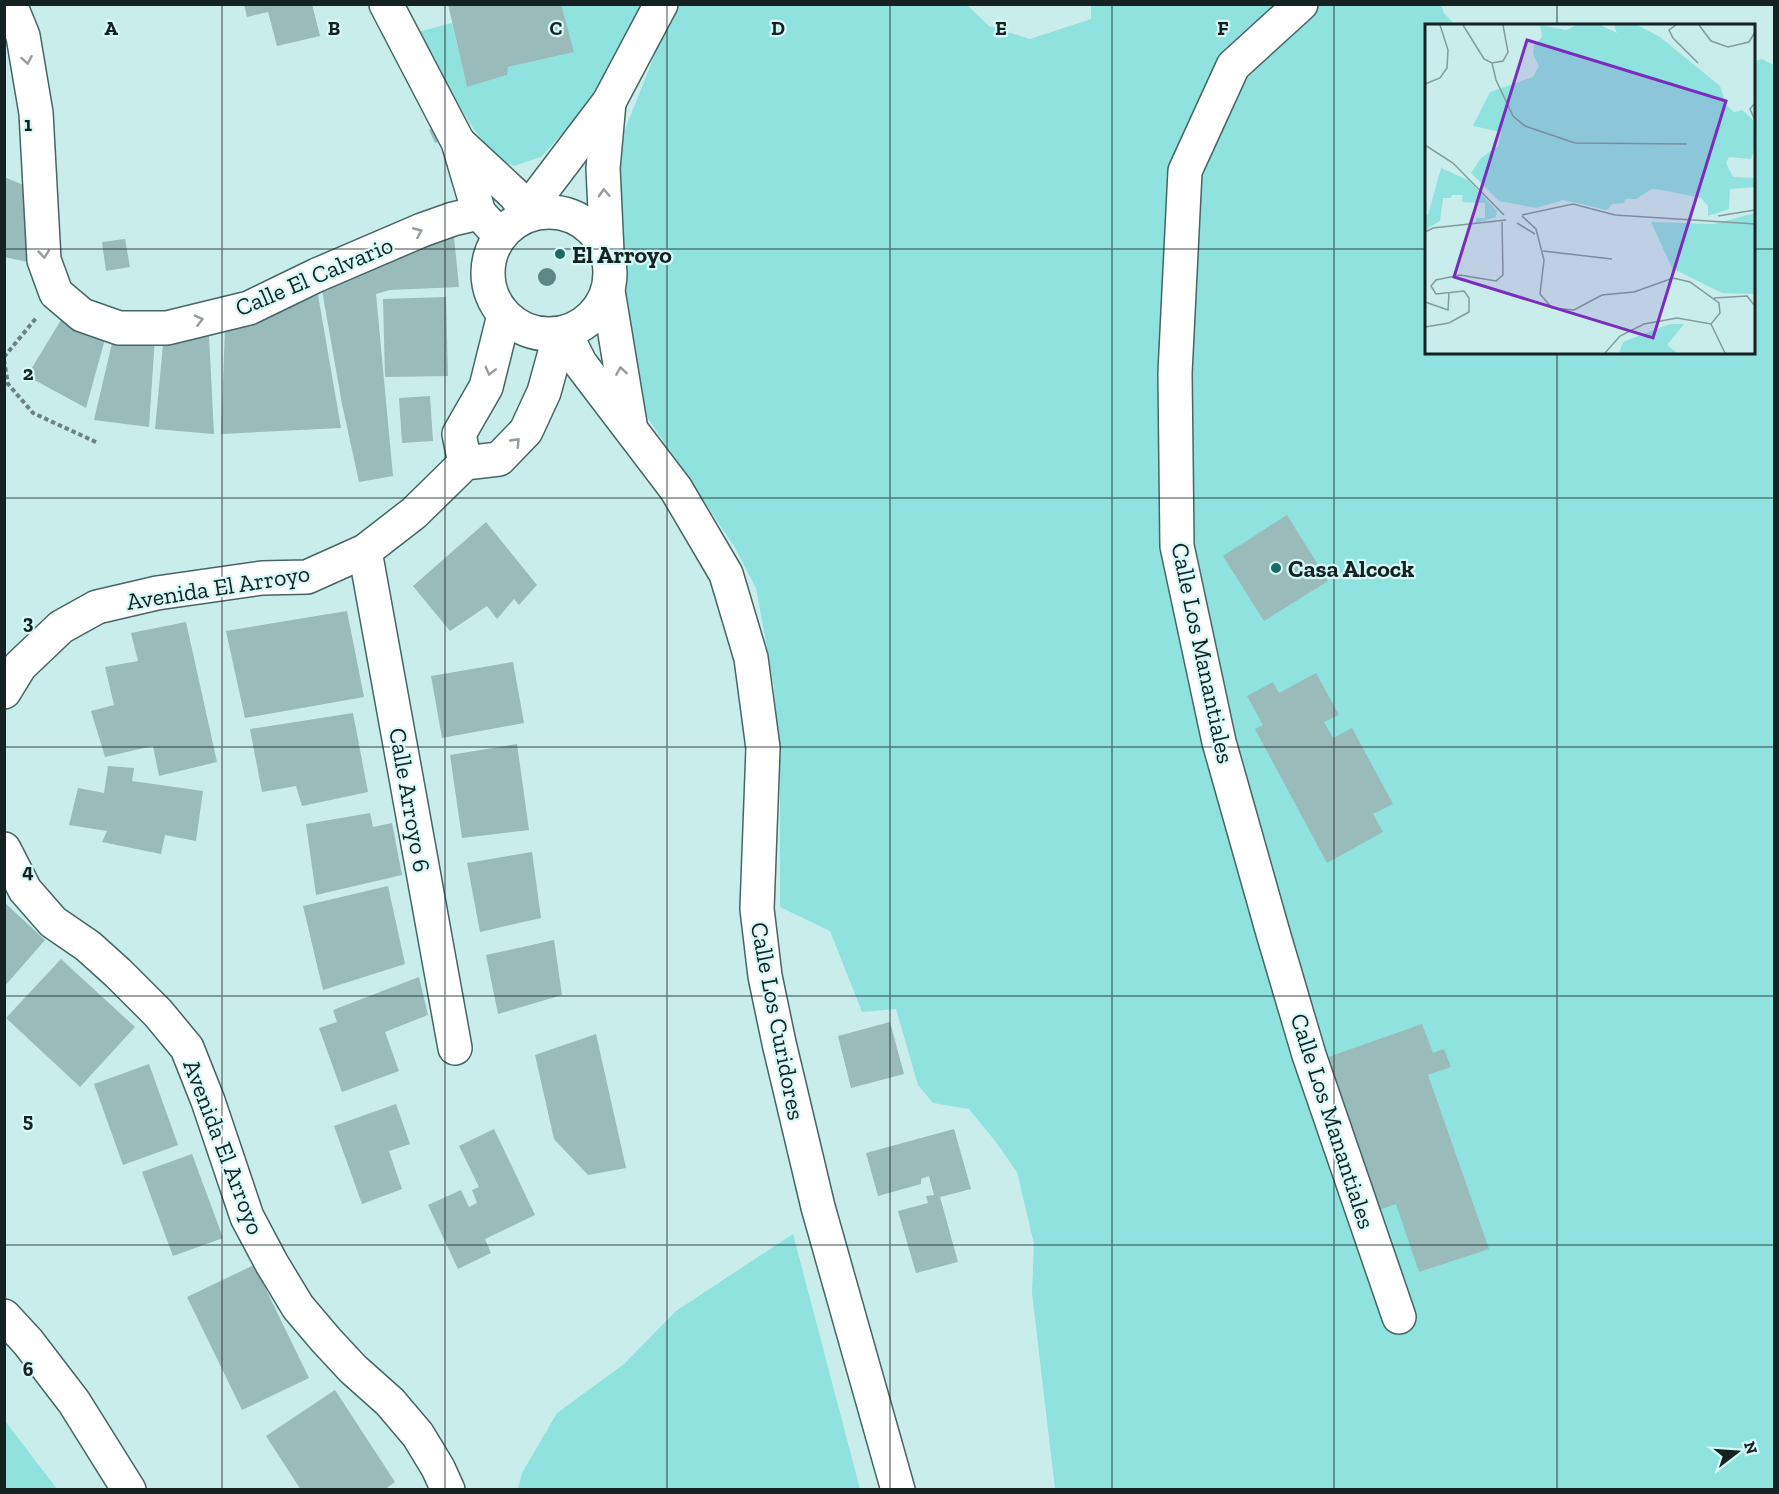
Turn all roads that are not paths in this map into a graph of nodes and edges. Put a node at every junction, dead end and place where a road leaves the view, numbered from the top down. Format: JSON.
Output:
{"nodes":[{"id":1,"x":10,"y":4,"type":"edge"},
{"id":2,"x":386,"y":4,"type":"edge"},
{"id":3,"x":661,"y":4,"type":"edge"},
{"id":4,"x":1301,"y":4,"type":"edge"},
{"id":5,"x":609,"y":102,"type":"junction"},
{"id":6,"x":458,"y":142,"type":"junction"},
{"id":7,"x":532,"y":213,"type":"junction"},
{"id":8,"x":489,"y":224,"type":"junction"},
{"id":9,"x":607,"y":252,"type":"junction"},
{"id":10,"x":608,"y":291,"type":"junction"},
{"id":11,"x":504,"y":315,"type":"junction"},
{"id":12,"x":563,"y":333,"type":"junction"},
{"id":13,"x":631,"y":429,"type":"junction"},
{"id":14,"x":465,"y":463,"type":"junction"},
{"id":15,"x":366,"y":551,"type":"junction"},
{"id":16,"x":4,"y":692,"type":"edge"},
{"id":17,"x":4,"y":849,"type":"edge"},
{"id":18,"x":455,"y":1048,"type":"dead end"},
{"id":19,"x":4,"y":1316,"type":"edge"},
{"id":20,"x":1399,"y":1317,"type":"dead end"},
{"id":21,"x":129,"y":1490,"type":"edge"},
{"id":22,"x":448,"y":1490,"type":"edge"},
{"id":23,"x":898,"y":1490,"type":"edge"}],
"edges":[{"from":1,"to":8,"type":"street","name":"Calle El Calvario","one_way":true},
{"from":2,"to":6,"type":"street"},
{"from":3,"to":5,"type":"street"},
{"from":4,"to":20,"type":"street","name":"Calle Los Manantiales"},
{"from":5,"to":7,"type":"street"},
{"from":9,"to":5,"type":"street","one_way":true},
{"from":6,"to":7,"type":"street"},
{"from":6,"to":8,"type":"street"},
{"from":7,"to":8,"type":"street"},
{"from":7,"to":9,"type":"street"},
{"from":8,"to":11,"type":"street"},
{"from":9,"to":10,"type":"street"},
{"from":10,"to":12,"type":"street"},
{"from":13,"to":10,"type":"street","one_way":true},
{"from":11,"to":12,"type":"street"},
{"from":11,"to":14,"type":"street","one_way":true},
{"from":12,"to":13,"type":"street","name":"Calle Los Curidores"},
{"from":14,"to":12,"type":"street","one_way":true},
{"from":13,"to":23,"type":"street","name":"Calle Los Curidores"},
{"from":14,"to":15,"type":"street","name":"Avenida El Arroyo"},
{"from":15,"to":16,"type":"street","name":"Avenida El Arroyo"},
{"from":15,"to":18,"type":"street","name":"Calle Arroyo 6"},
{"from":17,"to":22,"type":"street","name":"Avenida El Arroyo"},
{"from":19,"to":21,"type":"street"}]}
